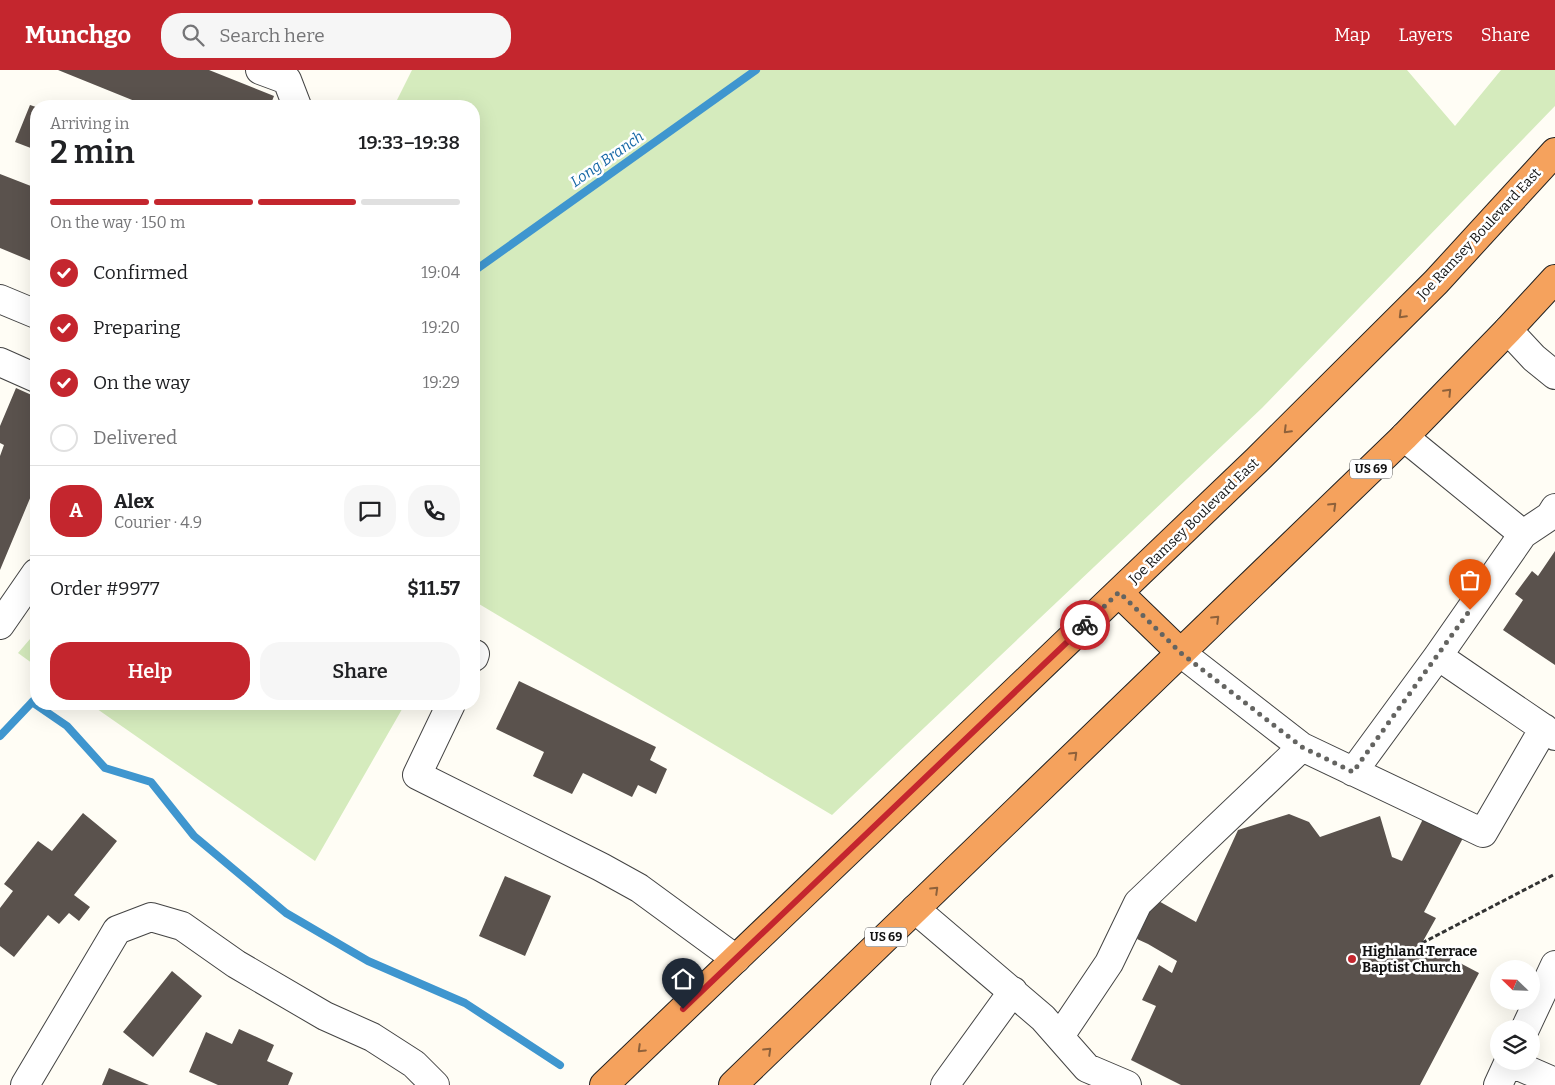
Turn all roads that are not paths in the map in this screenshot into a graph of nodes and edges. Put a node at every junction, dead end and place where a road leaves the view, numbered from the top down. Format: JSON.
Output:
{"nodes":[{"id":1,"x":260,"y":70,"type":"edge"},
{"id":2,"x":295,"y":100,"type":"edge"},
{"id":3,"x":1555,"y":152,"type":"edge"},
{"id":4,"x":1555,"y":279,"type":"edge"},
{"id":5,"x":0,"y":298,"type":"edge"},
{"id":6,"x":30,"y":311,"type":"edge"},
{"id":7,"x":1508,"y":330,"type":"junction"},
{"id":8,"x":0,"y":362,"type":"edge"},
{"id":9,"x":30,"y":375,"type":"edge"},
{"id":10,"x":1555,"y":375,"type":"edge"},
{"id":11,"x":1404,"y":437,"type":"junction"},
{"id":12,"x":1553,"y":514,"type":"edge"},
{"id":13,"x":1523,"y":534,"type":"junction"},
{"id":14,"x":30,"y":582,"type":"edge"},
{"id":15,"x":1119,"y":592,"type":"junction"},
{"id":16,"x":0,"y":624,"type":"edge"},
{"id":17,"x":1181,"y":653,"type":"junction"},
{"id":18,"x":1438,"y":656,"type":"junction"},
{"id":19,"x":448,"y":710,"type":"edge"},
{"id":20,"x":1549,"y":732,"type":"edge"},
{"id":21,"x":1302,"y":747,"type":"junction"},
{"id":22,"x":1353,"y":772,"type":"junction"},
{"id":23,"x":915,"y":909,"type":"junction"},
{"id":24,"x":736,"y":959,"type":"junction"},
{"id":25,"x":1555,"y":965,"type":"edge"},
{"id":26,"x":1013,"y":991,"type":"junction"},
{"id":27,"x":1529,"y":1020,"type":"edge"},
{"id":28,"x":1060,"y":1036,"type":"junction"},
{"id":29,"x":1505,"y":1070,"type":"edge"},
{"id":30,"x":1527,"y":1070,"type":"edge"},
{"id":31,"x":1555,"y":1082,"type":"edge"},
{"id":32,"x":25,"y":1085,"type":"edge"},
{"id":33,"x":434,"y":1085,"type":"edge"},
{"id":34,"x":604,"y":1085,"type":"edge"},
{"id":35,"x":733,"y":1085,"type":"edge"},
{"id":36,"x":944,"y":1085,"type":"edge"},
{"id":37,"x":1127,"y":1085,"type":"edge"},
{"id":38,"x":1498,"y":1085,"type":"edge"}],
"edges":[{"from":1,"to":2,"type":"street"},
{"from":3,"to":15,"type":"highway","name":"Joe Ramsey Boulevard East","one_way":true},
{"from":4,"to":7,"type":"highway","number":"US 69"},
{"from":5,"to":6,"type":"street"},
{"from":7,"to":10,"type":"street"},
{"from":11,"to":7,"type":"highway","number":"US 69","one_way":true},
{"from":8,"to":9,"type":"street"},
{"from":11,"to":13,"type":"street"},
{"from":17,"to":11,"type":"highway","number":"US 69","one_way":true},
{"from":12,"to":13,"type":"street"},
{"from":13,"to":18,"type":"street"},
{"from":14,"to":16,"type":"street"},
{"from":15,"to":17,"type":"highway"},
{"from":15,"to":24,"type":"highway","name":"Joe Ramsey Boulevard East"},
{"from":17,"to":21,"type":"street"},
{"from":23,"to":17,"type":"highway","number":"US 69","one_way":true},
{"from":18,"to":20,"type":"street"},
{"from":18,"to":22,"type":"street"},
{"from":19,"to":24,"type":"street"},
{"from":20,"to":22,"type":"street"},
{"from":21,"to":22,"type":"street"},
{"from":21,"to":28,"type":"street"},
{"from":23,"to":26,"type":"street"},
{"from":35,"to":23,"type":"highway","number":"US 69","one_way":true},
{"from":24,"to":34,"type":"highway","name":"Joe Ramsey Boulevard East","one_way":true},
{"from":25,"to":27,"type":"street"},
{"from":26,"to":28,"type":"street"},
{"from":26,"to":36,"type":"street"},
{"from":28,"to":37,"type":"street"},
{"from":29,"to":38,"type":"street"},
{"from":30,"to":31,"type":"street"},
{"from":32,"to":33,"type":"street"}]}
